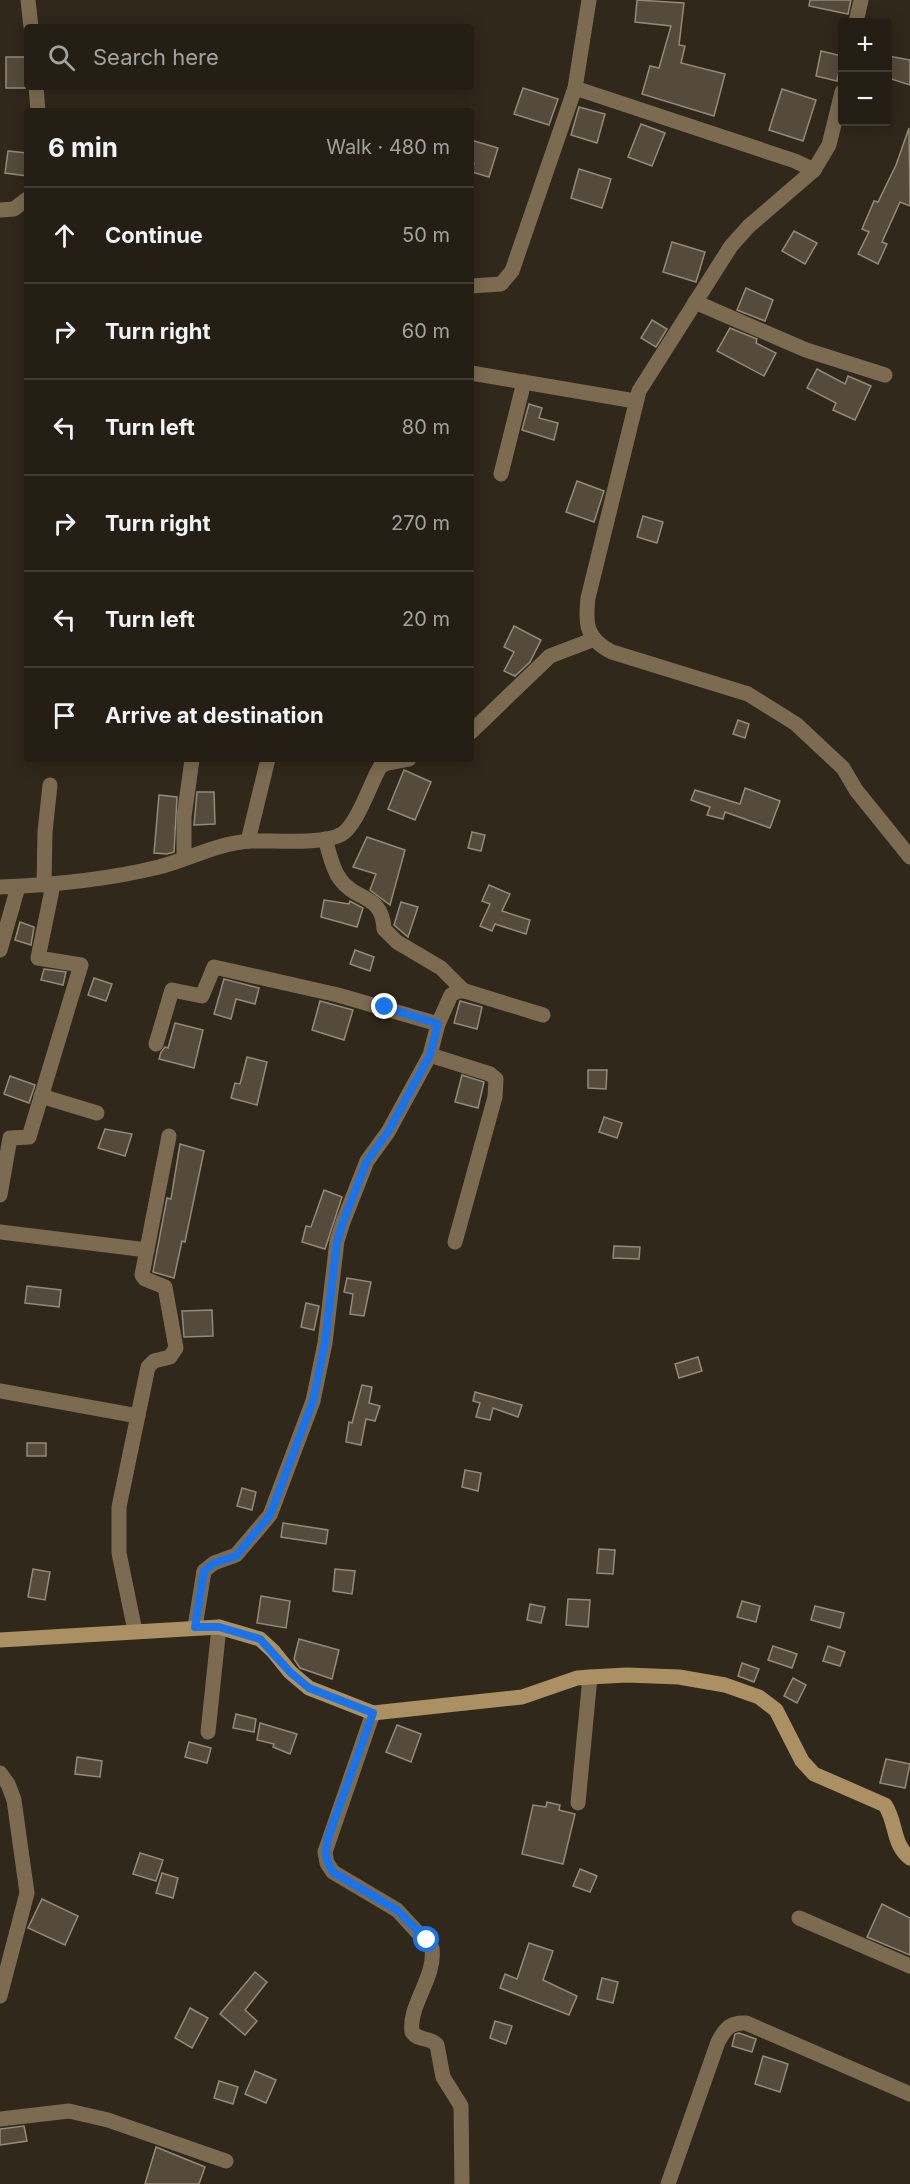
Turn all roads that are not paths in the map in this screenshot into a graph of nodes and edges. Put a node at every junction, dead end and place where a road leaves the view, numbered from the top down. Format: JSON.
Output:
{"nodes":[{"id":1,"x":28,"y":0,"type":"edge"},
{"id":2,"x":589,"y":0,"type":"edge"},
{"id":3,"x":861,"y":0,"type":"edge"},
{"id":4,"x":857,"y":18,"type":"edge"},
{"id":5,"x":31,"y":24,"type":"edge"},
{"id":6,"x":575,"y":88,"type":"junction"},
{"id":7,"x":36,"y":90,"type":"edge"},
{"id":8,"x":38,"y":108,"type":"edge"},
{"id":9,"x":838,"y":111,"type":"edge"},
{"id":10,"x":814,"y":170,"type":"junction"},
{"id":11,"x":24,"y":201,"type":"edge"},
{"id":12,"x":0,"y":210,"type":"edge"},
{"id":13,"x":474,"y":286,"type":"edge"},
{"id":14,"x":695,"y":303,"type":"junction"},
{"id":15,"x":474,"y":374,"type":"edge"},
{"id":16,"x":885,"y":375,"type":"dead end"},
{"id":17,"x":524,"y":382,"type":"junction"},
{"id":18,"x":635,"y":401,"type":"junction"},
{"id":19,"x":501,"y":474,"type":"dead end"},
{"id":20,"x":592,"y":640,"type":"junction"},
{"id":21,"x":474,"y":729,"type":"edge"},
{"id":22,"x":192,"y":762,"type":"edge"},
{"id":23,"x":267,"y":762,"type":"edge"},
{"id":24,"x":392,"y":762,"type":"edge"},
{"id":25,"x":50,"y":785,"type":"dead end"},
{"id":26,"x":325,"y":839,"type":"junction"},
{"id":27,"x":248,"y":841,"type":"junction"},
{"id":28,"x":910,"y":857,"type":"edge"},
{"id":29,"x":184,"y":858,"type":"junction"},
{"id":30,"x":49,"y":885,"type":"junction"},
{"id":31,"x":0,"y":887,"type":"edge"},
{"id":32,"x":18,"y":887,"type":"junction"},
{"id":33,"x":0,"y":950,"type":"edge"},
{"id":34,"x":464,"y":991,"type":"junction"},
{"id":35,"x":543,"y":1015,"type":"dead end"},
{"id":36,"x":438,"y":1024,"type":"junction"},
{"id":37,"x":156,"y":1044,"type":"dead end"},
{"id":38,"x":430,"y":1055,"type":"junction"},
{"id":39,"x":41,"y":1096,"type":"junction"},
{"id":40,"x":97,"y":1113,"type":"dead end"},
{"id":41,"x":170,"y":1136,"type":"dead end"},
{"id":42,"x":0,"y":1195,"type":"edge"},
{"id":43,"x":0,"y":1232,"type":"edge"},
{"id":44,"x":455,"y":1242,"type":"dead end"},
{"id":45,"x":147,"y":1250,"type":"junction"},
{"id":46,"x":0,"y":1391,"type":"edge"},
{"id":47,"x":138,"y":1416,"type":"junction"},
{"id":48,"x":195,"y":1627,"type":"junction"},
{"id":49,"x":219,"y":1627,"type":"junction"},
{"id":50,"x":135,"y":1631,"type":"junction"},
{"id":51,"x":0,"y":1640,"type":"edge"},
{"id":52,"x":590,"y":1677,"type":"junction"},
{"id":53,"x":373,"y":1713,"type":"junction"},
{"id":54,"x":208,"y":1732,"type":"dead end"},
{"id":55,"x":0,"y":1773,"type":"edge"},
{"id":56,"x":578,"y":1803,"type":"dead end"},
{"id":57,"x":910,"y":1858,"type":"edge"},
{"id":58,"x":799,"y":1918,"type":"dead end"},
{"id":59,"x":910,"y":1966,"type":"edge"},
{"id":60,"x":0,"y":1996,"type":"edge"},
{"id":61,"x":910,"y":2094,"type":"edge"},
{"id":62,"x":0,"y":2119,"type":"edge"},
{"id":63,"x":225,"y":2162,"type":"dead end"},
{"id":64,"x":462,"y":2184,"type":"edge"},
{"id":65,"x":668,"y":2184,"type":"edge"}],
"edges":[{"from":1,"to":5,"type":"street"},
{"from":2,"to":6,"type":"street"},
{"from":3,"to":4,"type":"street"},
{"from":6,"to":10,"type":"street"},
{"from":6,"to":13,"type":"street"},
{"from":7,"to":8,"type":"street"},
{"from":9,"to":10,"type":"street"},
{"from":10,"to":14,"type":"street"},
{"from":11,"to":12,"type":"street"},
{"from":14,"to":16,"type":"street"},
{"from":14,"to":18,"type":"street"},
{"from":15,"to":17,"type":"street"},
{"from":17,"to":18,"type":"street"},
{"from":17,"to":19,"type":"street"},
{"from":18,"to":20,"type":"street"},
{"from":20,"to":21,"type":"street"},
{"from":20,"to":28,"type":"street"},
{"from":22,"to":29,"type":"street"},
{"from":23,"to":27,"type":"street"},
{"from":24,"to":26,"type":"street"},
{"from":25,"to":30,"type":"street"},
{"from":26,"to":27,"type":"street"},
{"from":26,"to":34,"type":"street"},
{"from":27,"to":29,"type":"street"},
{"from":29,"to":30,"type":"street"},
{"from":30,"to":32,"type":"street"},
{"from":30,"to":39,"type":"street"},
{"from":31,"to":32,"type":"street"},
{"from":32,"to":33,"type":"street"},
{"from":34,"to":35,"type":"street"},
{"from":34,"to":36,"type":"street"},
{"from":36,"to":37,"type":"street"},
{"from":36,"to":38,"type":"street"},
{"from":38,"to":44,"type":"street"},
{"from":38,"to":48,"type":"street"},
{"from":39,"to":40,"type":"street"},
{"from":39,"to":42,"type":"street"},
{"from":41,"to":45,"type":"street"},
{"from":43,"to":45,"type":"street"},
{"from":45,"to":47,"type":"street"},
{"from":46,"to":47,"type":"street"},
{"from":47,"to":50,"type":"street"},
{"from":48,"to":49,"type":"street"},
{"from":48,"to":50,"type":"street"},
{"from":49,"to":53,"type":"street"},
{"from":49,"to":54,"type":"street"},
{"from":50,"to":51,"type":"street"},
{"from":52,"to":53,"type":"street"},
{"from":52,"to":56,"type":"street"},
{"from":52,"to":57,"type":"street"},
{"from":53,"to":64,"type":"street"},
{"from":55,"to":60,"type":"street"},
{"from":58,"to":59,"type":"street"},
{"from":61,"to":65,"type":"street"},
{"from":62,"to":63,"type":"street"}]}
